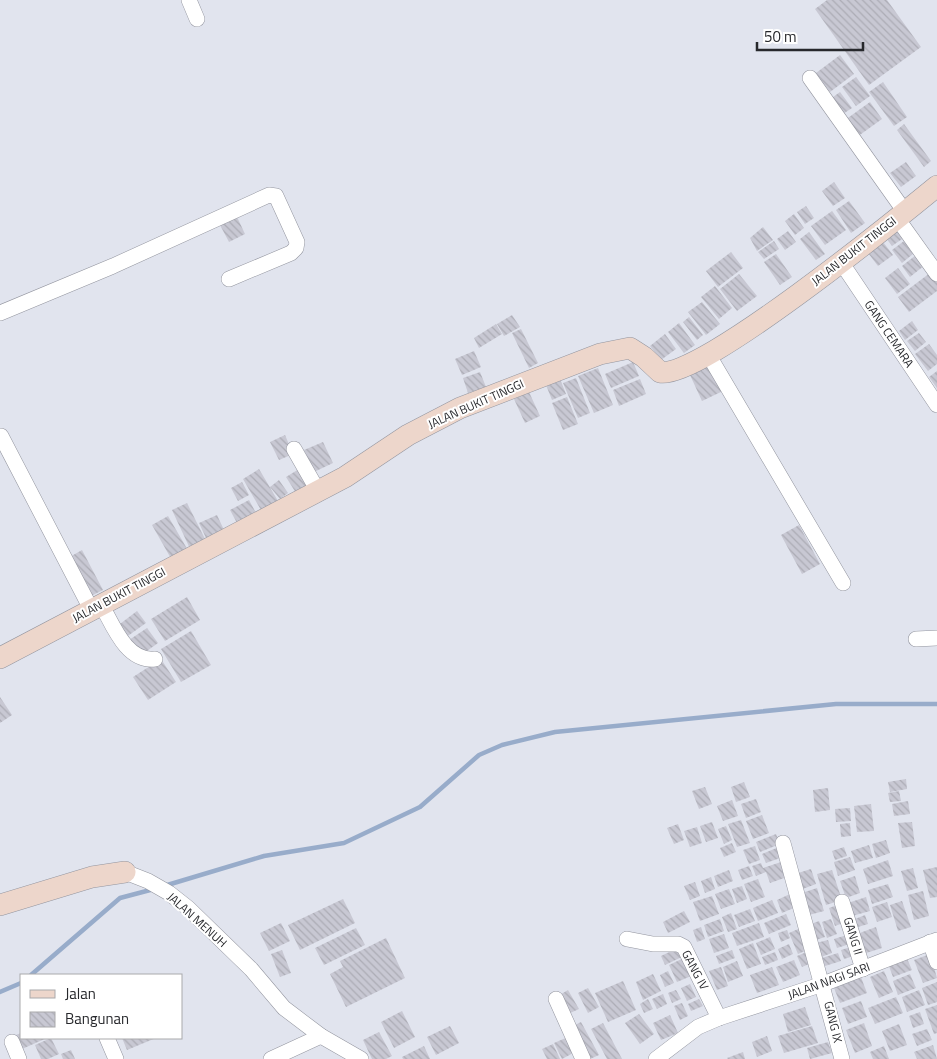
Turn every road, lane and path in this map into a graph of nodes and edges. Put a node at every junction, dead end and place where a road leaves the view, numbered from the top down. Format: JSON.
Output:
{"nodes":[{"id":1,"x":189,"y":0,"type":"edge"},
{"id":2,"x":197,"y":19,"type":"dead end"},
{"id":3,"x":810,"y":78,"type":"dead end"},
{"id":4,"x":937,"y":186,"type":"edge"},
{"id":5,"x":901,"y":215,"type":"junction"},
{"id":6,"x":841,"y":262,"type":"junction"},
{"id":7,"x":937,"y":274,"type":"edge"},
{"id":8,"x":229,"y":279,"type":"dead end"},
{"id":9,"x":0,"y":313,"type":"edge"},
{"id":10,"x":708,"y":354,"type":"junction"},
{"id":11,"x":937,"y":405,"type":"edge"},
{"id":12,"x":1,"y":436,"type":"edge"},
{"id":13,"x":294,"y":449,"type":"dead end"},
{"id":14,"x":318,"y":491,"type":"junction"},
{"id":15,"x":843,"y":583,"type":"dead end"},
{"id":16,"x":96,"y":607,"type":"junction"},
{"id":17,"x":937,"y":638,"type":"edge"},
{"id":18,"x":916,"y":639,"type":"dead end"},
{"id":19,"x":0,"y":658,"type":"edge"},
{"id":20,"x":155,"y":659,"type":"dead end"},
{"id":21,"x":783,"y":843,"type":"dead end"},
{"id":22,"x":125,"y":872,"type":"joint"},
{"id":23,"x":842,"y":902,"type":"dead end"},
{"id":24,"x":0,"y":905,"type":"edge"},
{"id":25,"x":627,"y":939,"type":"dead end"},
{"id":26,"x":934,"y":941,"type":"edge"},
{"id":27,"x":937,"y":962,"type":"edge"},
{"id":28,"x":863,"y":969,"type":"junction"},
{"id":29,"x":823,"y":984,"type":"junction"},
{"id":30,"x":556,"y":999,"type":"dead end"},
{"id":31,"x":720,"y":1018,"type":"junction"},
{"id":32,"x":321,"y":1036,"type":"junction"},
{"id":33,"x":107,"y":1039,"type":"edge"},
{"id":34,"x":12,"y":1042,"type":"dead end"},
{"id":35,"x":19,"y":1059,"type":"edge"},
{"id":36,"x":116,"y":1059,"type":"edge"},
{"id":37,"x":271,"y":1059,"type":"edge"},
{"id":38,"x":361,"y":1059,"type":"edge"},
{"id":39,"x":583,"y":1059,"type":"edge"},
{"id":40,"x":656,"y":1059,"type":"edge"},
{"id":41,"x":842,"y":1059,"type":"edge"}],
"edges":[{"from":1,"to":2,"type":"street"},
{"from":3,"to":5,"type":"street"},
{"from":4,"to":5,"type":"street","name":"JALAN BUKIT TINGGI"},
{"from":5,"to":6,"type":"street","name":"JALAN BUKIT TINGGI"},
{"from":5,"to":7,"type":"street"},
{"from":6,"to":10,"type":"street","name":"JALAN BUKIT TINGGI"},
{"from":6,"to":11,"type":"street","name":"GANG CEMARA"},
{"from":8,"to":9,"type":"street"},
{"from":10,"to":14,"type":"street","name":"JALAN BUKIT TINGGI"},
{"from":10,"to":15,"type":"street"},
{"from":12,"to":16,"type":"street"},
{"from":13,"to":14,"type":"street"},
{"from":14,"to":16,"type":"street","name":"JALAN BUKIT TINGGI"},
{"from":16,"to":19,"type":"street","name":"JALAN BUKIT TINGGI"},
{"from":16,"to":20,"type":"street"},
{"from":17,"to":18,"type":"street"},
{"from":21,"to":29,"type":"street","name":"GANG IX"},
{"from":22,"to":24,"type":"street","name":"JALAN MENUH"},
{"from":22,"to":32,"type":"street","name":"JALAN MENUH"},
{"from":23,"to":28,"type":"street","name":"GANG II"},
{"from":25,"to":31,"type":"street","name":"GANG IV"},
{"from":26,"to":27,"type":"street"},
{"from":26,"to":28,"type":"street","name":"JALAN NAGI SARI"},
{"from":28,"to":29,"type":"street","name":"JALAN NAGI SARI"},
{"from":29,"to":31,"type":"street","name":"JALAN NAGI SARI"},
{"from":29,"to":41,"type":"street","name":"GANG IX"},
{"from":30,"to":39,"type":"street"},
{"from":31,"to":40,"type":"street","name":"JALAN NAGI SARI"},
{"from":32,"to":37,"type":"street"},
{"from":32,"to":38,"type":"street","name":"JALAN MENUH"},
{"from":33,"to":36,"type":"street"},
{"from":34,"to":35,"type":"street"}]}
